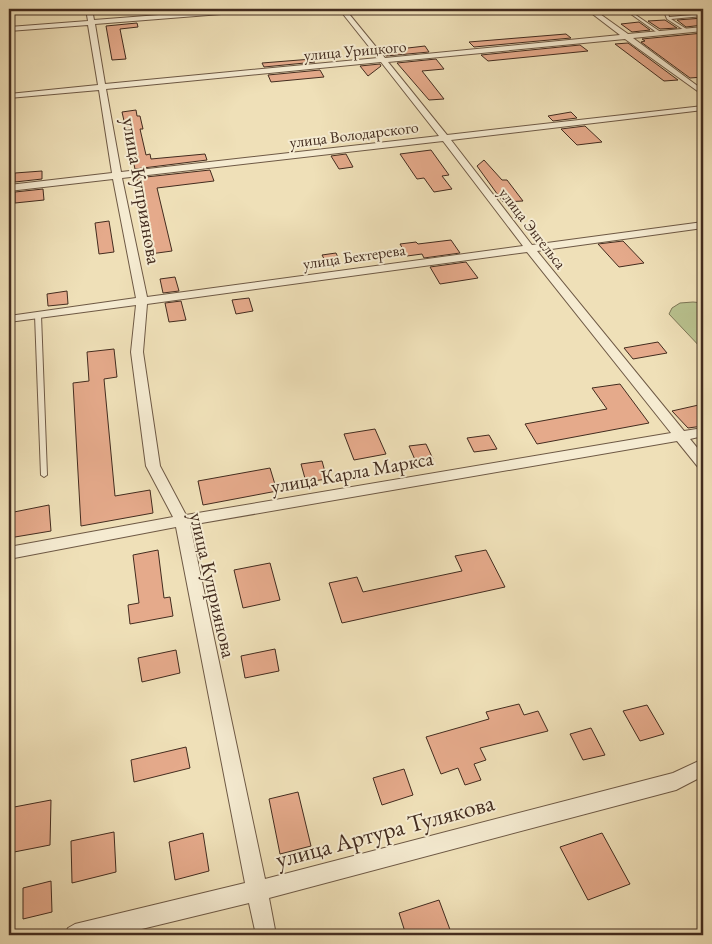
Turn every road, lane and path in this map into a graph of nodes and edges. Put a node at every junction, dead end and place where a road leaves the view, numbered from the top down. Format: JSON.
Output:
{"nodes":[{"id":1,"x":258,"y":9,"type":"edge"},
{"id":2,"x":342,"y":9,"type":"edge"},
{"id":3,"x":589,"y":9,"type":"edge"},
{"id":4,"x":625,"y":9,"type":"edge"},
{"id":5,"x":662,"y":9,"type":"edge"},
{"id":6,"x":9,"y":14,"type":"edge"},
{"id":7,"x":91,"y":15,"type":"edge"},
{"id":8,"x":703,"y":15,"type":"edge"},
{"id":9,"x":668,"y":18,"type":"junction"},
{"id":10,"x":10,"y":29,"type":"edge"},
{"id":11,"x":703,"y":29,"type":"edge"},
{"id":12,"x":687,"y":30,"type":"junction"},
{"id":13,"x":660,"y":33,"type":"junction"},
{"id":14,"x":626,"y":36,"type":"junction"},
{"id":15,"x":383,"y":61,"type":"junction"},
{"id":16,"x":103,"y":87,"type":"junction"},
{"id":17,"x":703,"y":93,"type":"edge"},
{"id":18,"x":9,"y":96,"type":"edge"},
{"id":19,"x":703,"y":108,"type":"edge"},
{"id":20,"x":446,"y":139,"type":"junction"},
{"id":21,"x":117,"y":177,"type":"junction"},
{"id":22,"x":9,"y":188,"type":"edge"},
{"id":23,"x":703,"y":225,"type":"edge"},
{"id":24,"x":529,"y":248,"type":"junction"},
{"id":25,"x":142,"y":301,"type":"junction"},
{"id":26,"x":38,"y":315,"type":"junction"},
{"id":27,"x":9,"y":320,"type":"edge"},
{"id":28,"x":703,"y":432,"type":"edge"},
{"id":29,"x":682,"y":437,"type":"junction"},
{"id":30,"x":703,"y":464,"type":"edge"},
{"id":31,"x":44,"y":475,"type":"dead end"},
{"id":32,"x":182,"y":521,"type":"junction"},
{"id":33,"x":9,"y":553,"type":"edge"},
{"id":34,"x":703,"y":767,"type":"edge"},
{"id":35,"x":256,"y":891,"type":"junction"},
{"id":36,"x":75,"y":935,"type":"edge"},
{"id":37,"x":266,"y":935,"type":"edge"}],
"edges":[{"from":1,"to":7,"type":"street"},
{"from":2,"to":15,"type":"street","name":"улица Энгельса"},
{"from":3,"to":14,"type":"street"},
{"from":4,"to":13,"type":"lane"},
{"from":5,"to":9,"type":"lane"},
{"from":6,"to":10,"type":"lane"},
{"from":7,"to":10,"type":"street"},
{"from":7,"to":16,"type":"street","name":"улица Куприянова"},
{"from":8,"to":9,"type":"lane"},
{"from":9,"to":12,"type":"lane"},
{"from":11,"to":12,"type":"street","name":"улица Урицкого"},
{"from":12,"to":13,"type":"street","name":"улица Урицкого"},
{"from":13,"to":14,"type":"street","name":"улица Урицкого"},
{"from":14,"to":15,"type":"street","name":"улица Урицкого"},
{"from":14,"to":17,"type":"street"},
{"from":15,"to":16,"type":"street","name":"улица Урицкого"},
{"from":15,"to":20,"type":"street","name":"улица Энгельса"},
{"from":16,"to":18,"type":"street","name":"улица Урицкого"},
{"from":16,"to":21,"type":"street","name":"улица Куприянова"},
{"from":19,"to":20,"type":"street","name":"улица Володарского"},
{"from":20,"to":21,"type":"street","name":"улица Володарского"},
{"from":20,"to":24,"type":"street","name":"улица Энгельса"},
{"from":21,"to":22,"type":"street","name":"улица Володарского"},
{"from":21,"to":25,"type":"street","name":"улица Куприянова"},
{"from":23,"to":24,"type":"street","name":"улица Бехтерева"},
{"from":24,"to":25,"type":"street","name":"улица Бехтерева"},
{"from":24,"to":29,"type":"street","name":"улица Энгельса"},
{"from":25,"to":26,"type":"street","name":"улица Бехтерева"},
{"from":25,"to":32,"type":"street","name":"улица Куприянова"},
{"from":26,"to":27,"type":"street","name":"улица Бехтерева"},
{"from":26,"to":31,"type":"lane"},
{"from":28,"to":29,"type":"street","name":"улица Карла Маркса"},
{"from":29,"to":30,"type":"street","name":"улица Энгельса"},
{"from":29,"to":32,"type":"street","name":"улица Карла Маркса"},
{"from":32,"to":33,"type":"street","name":"улица Карла Маркса"},
{"from":32,"to":35,"type":"street","name":"улица Куприянова"},
{"from":34,"to":35,"type":"street","name":"улица Артура Тулякова"},
{"from":35,"to":36,"type":"street","name":"улица Артура Тулякова"},
{"from":35,"to":37,"type":"street","name":"улица Куприянова"}]}
